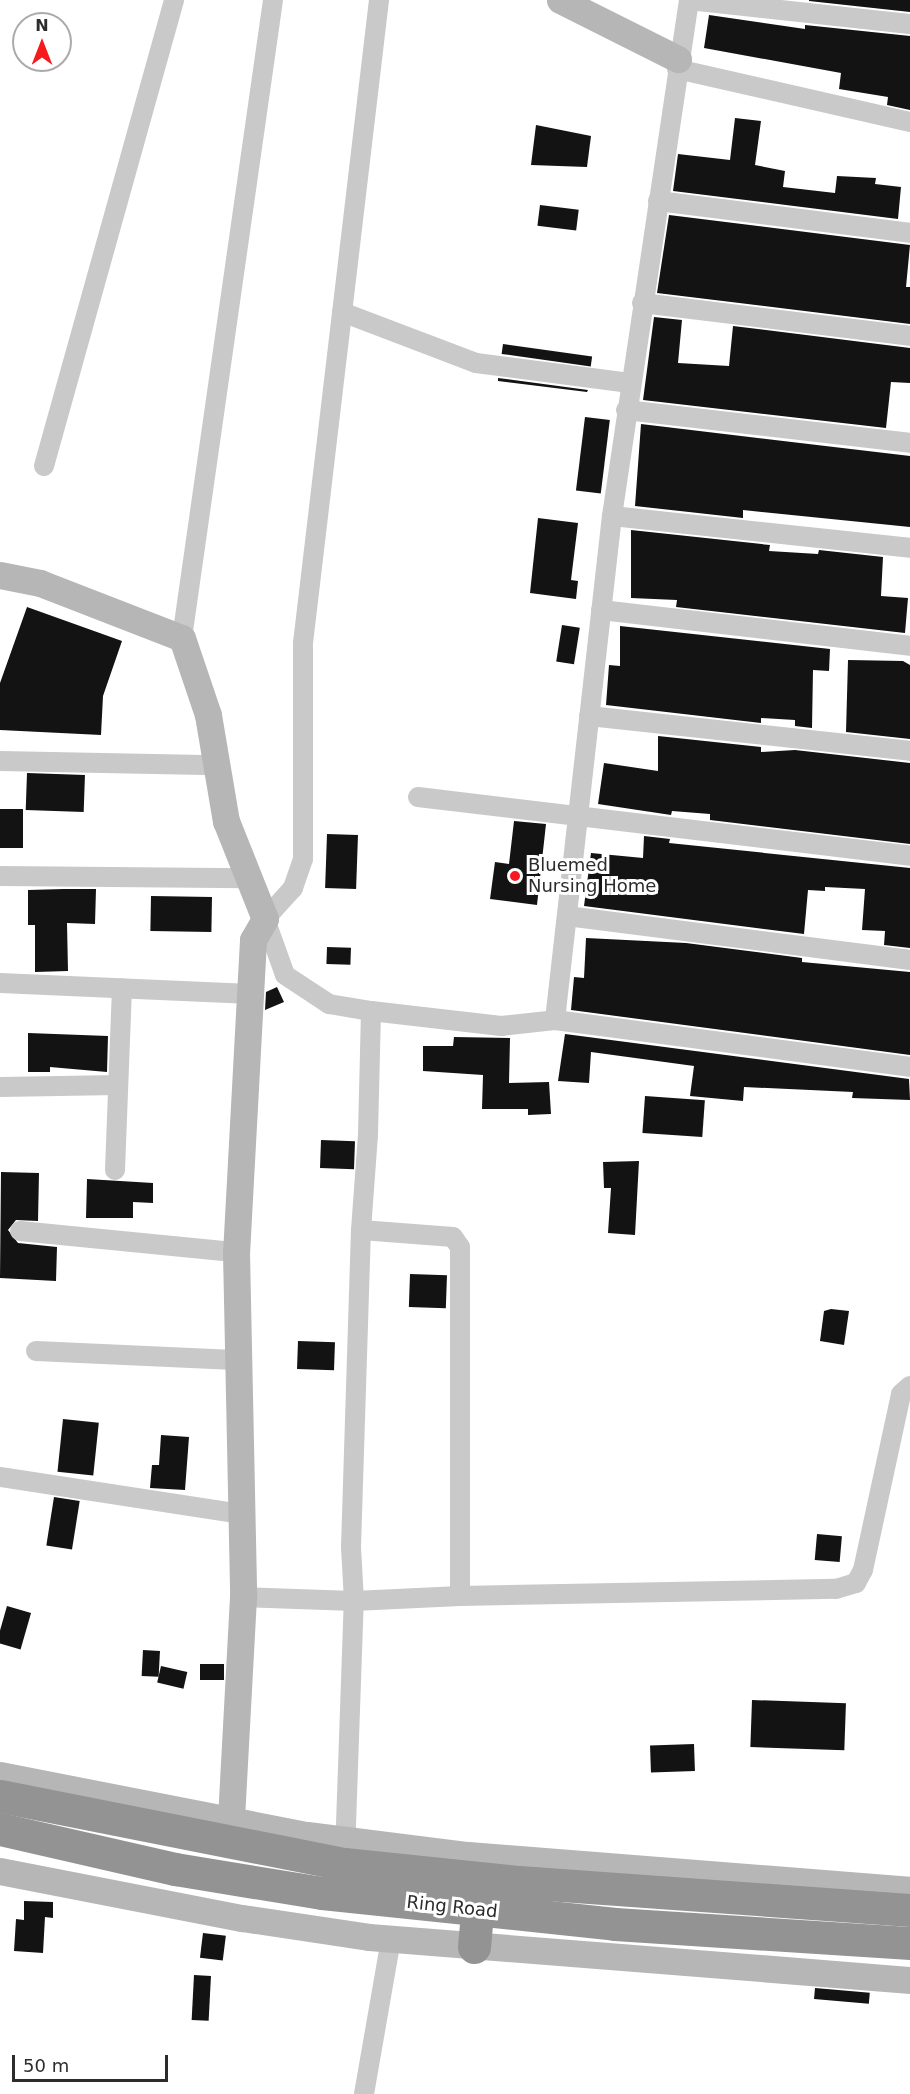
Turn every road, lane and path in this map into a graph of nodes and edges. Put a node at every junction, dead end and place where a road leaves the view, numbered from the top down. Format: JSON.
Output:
{"nodes":[{"id":1,"x":174,"y":0,"type":"edge"},
{"id":2,"x":273,"y":0,"type":"edge"},
{"id":3,"x":379,"y":0,"type":"edge"},
{"id":4,"x":560,"y":0,"type":"edge"},
{"id":5,"x":689,"y":0,"type":"edge"},
{"id":6,"x":910,"y":24,"type":"edge"},
{"id":7,"x":677,"y":64,"type":"junction"},
{"id":8,"x":910,"y":122,"type":"edge"},
{"id":9,"x":658,"y":201,"type":"junction"},
{"id":10,"x":910,"y":233,"type":"edge"},
{"id":11,"x":642,"y":303,"type":"junction"},
{"id":12,"x":342,"y":312,"type":"junction"},
{"id":13,"x":910,"y":336,"type":"edge"},
{"id":14,"x":630,"y":383,"type":"junction"},
{"id":15,"x":626,"y":410,"type":"junction"},
{"id":16,"x":910,"y":443,"type":"edge"},
{"id":17,"x":44,"y":465,"type":"dead end"},
{"id":18,"x":612,"y":516,"type":"junction"},
{"id":19,"x":910,"y":548,"type":"edge"},
{"id":20,"x":0,"y":575,"type":"edge"},
{"id":21,"x":601,"y":610,"type":"junction"},
{"id":22,"x":182,"y":638,"type":"junction"},
{"id":23,"x":910,"y":646,"type":"edge"},
{"id":24,"x":589,"y":716,"type":"junction"},
{"id":25,"x":910,"y":751,"type":"edge"},
{"id":26,"x":0,"y":761,"type":"edge"},
{"id":27,"x":216,"y":765,"type":"junction"},
{"id":28,"x":418,"y":797,"type":"dead end"},
{"id":29,"x":578,"y":814,"type":"junction"},
{"id":30,"x":910,"y":856,"type":"edge"},
{"id":31,"x":0,"y":876,"type":"edge"},
{"id":32,"x":248,"y":878,"type":"junction"},
{"id":33,"x":567,"y":916,"type":"junction"},
{"id":34,"x":265,"y":919,"type":"junction"},
{"id":35,"x":910,"y":960,"type":"edge"},
{"id":36,"x":0,"y":983,"type":"edge"},
{"id":37,"x":123,"y":988,"type":"junction"},
{"id":38,"x":251,"y":994,"type":"junction"},
{"id":39,"x":371,"y":1011,"type":"junction"},
{"id":40,"x":555,"y":1020,"type":"junction"},
{"id":41,"x":910,"y":1067,"type":"edge"},
{"id":42,"x":118,"y":1085,"type":"junction"},
{"id":43,"x":0,"y":1087,"type":"edge"},
{"id":44,"x":115,"y":1170,"type":"dead end"},
{"id":45,"x":361,"y":1230,"type":"junction"},
{"id":46,"x":20,"y":1231,"type":"dead end"},
{"id":47,"x":236,"y":1252,"type":"junction"},
{"id":48,"x":36,"y":1351,"type":"dead end"},
{"id":49,"x":235,"y":1360,"type":"junction"},
{"id":50,"x":910,"y":1386,"type":"edge"},
{"id":51,"x":0,"y":1478,"type":"edge"},
{"id":52,"x":242,"y":1514,"type":"junction"},
{"id":53,"x":460,"y":1596,"type":"junction"},
{"id":54,"x":243,"y":1597,"type":"junction"},
{"id":55,"x":354,"y":1601,"type":"junction"},
{"id":56,"x":0,"y":1775,"type":"edge"},
{"id":57,"x":0,"y":1796,"type":"edge"},
{"id":58,"x":231,"y":1821,"type":"junction"},
{"id":59,"x":0,"y":1829,"type":"edge"},
{"id":60,"x":345,"y":1852,"type":"junction"},
{"id":61,"x":0,"y":1871,"type":"edge"},
{"id":62,"x":910,"y":1890,"type":"edge"},
{"id":63,"x":477,"y":1910,"type":"junction"},
{"id":64,"x":910,"y":1910,"type":"edge"},
{"id":65,"x":391,"y":1939,"type":"junction"},
{"id":66,"x":910,"y":1943,"type":"edge"},
{"id":67,"x":474,"y":1947,"type":"junction"},
{"id":68,"x":910,"y":1980,"type":"edge"},
{"id":69,"x":364,"y":2094,"type":"edge"}],
"edges":[{"from":1,"to":17,"type":"street"},
{"from":2,"to":22,"type":"street"},
{"from":3,"to":12,"type":"street"},
{"from":4,"to":7,"type":"street"},
{"from":5,"to":6,"type":"street"},
{"from":5,"to":7,"type":"street"},
{"from":7,"to":8,"type":"street"},
{"from":7,"to":9,"type":"street"},
{"from":9,"to":10,"type":"street"},
{"from":9,"to":11,"type":"street"},
{"from":11,"to":13,"type":"street"},
{"from":11,"to":14,"type":"street"},
{"from":12,"to":14,"type":"street"},
{"from":12,"to":34,"type":"street"},
{"from":14,"to":15,"type":"street"},
{"from":15,"to":16,"type":"street"},
{"from":15,"to":18,"type":"street"},
{"from":18,"to":19,"type":"street"},
{"from":18,"to":21,"type":"street"},
{"from":20,"to":22,"type":"street"},
{"from":21,"to":23,"type":"street"},
{"from":21,"to":24,"type":"street"},
{"from":22,"to":27,"type":"street"},
{"from":24,"to":25,"type":"street"},
{"from":24,"to":29,"type":"street"},
{"from":26,"to":27,"type":"street"},
{"from":27,"to":32,"type":"street"},
{"from":28,"to":29,"type":"street"},
{"from":29,"to":30,"type":"street"},
{"from":29,"to":33,"type":"street"},
{"from":31,"to":32,"type":"street"},
{"from":32,"to":34,"type":"street"},
{"from":33,"to":35,"type":"street"},
{"from":33,"to":40,"type":"street"},
{"from":34,"to":38,"type":"street"},
{"from":34,"to":39,"type":"street"},
{"from":36,"to":37,"type":"street"},
{"from":37,"to":38,"type":"street"},
{"from":37,"to":42,"type":"street"},
{"from":38,"to":47,"type":"street"},
{"from":39,"to":40,"type":"street"},
{"from":39,"to":45,"type":"street"},
{"from":40,"to":41,"type":"street"},
{"from":42,"to":43,"type":"street"},
{"from":42,"to":44,"type":"street"},
{"from":45,"to":53,"type":"street"},
{"from":45,"to":55,"type":"street"},
{"from":46,"to":47,"type":"street"},
{"from":47,"to":49,"type":"street"},
{"from":48,"to":49,"type":"street"},
{"from":49,"to":52,"type":"street"},
{"from":50,"to":53,"type":"street"},
{"from":51,"to":52,"type":"street"},
{"from":52,"to":54,"type":"street"},
{"from":53,"to":55,"type":"street"},
{"from":54,"to":55,"type":"street"},
{"from":54,"to":58,"type":"street"},
{"from":55,"to":60,"type":"street"},
{"from":56,"to":58,"type":"street"},
{"from":57,"to":60,"type":"highway","name":"Ring Road"},
{"from":58,"to":60,"type":"street"},
{"from":59,"to":63,"type":"highway","name":"Ring Road"},
{"from":60,"to":62,"type":"street"},
{"from":60,"to":64,"type":"highway","name":"Ring Road"},
{"from":61,"to":65,"type":"street"},
{"from":63,"to":66,"type":"highway","name":"Ring Road"},
{"from":63,"to":67,"type":"highway"},
{"from":65,"to":67,"type":"street"},
{"from":65,"to":69,"type":"street"},
{"from":67,"to":68,"type":"street"}]}
